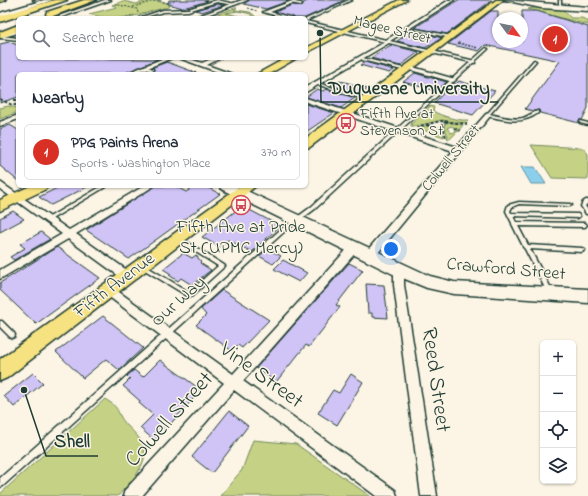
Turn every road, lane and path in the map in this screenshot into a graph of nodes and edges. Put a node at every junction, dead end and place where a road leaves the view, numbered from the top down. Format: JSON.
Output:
{"nodes":[{"id":1,"x":34,"y":0,"type":"edge"},
{"id":2,"x":63,"y":0,"type":"edge"},
{"id":3,"x":92,"y":0,"type":"edge"},
{"id":4,"x":99,"y":0,"type":"edge"},
{"id":5,"x":109,"y":0,"type":"edge"},
{"id":6,"x":158,"y":0,"type":"edge"},
{"id":7,"x":176,"y":0,"type":"edge"},
{"id":8,"x":213,"y":0,"type":"edge"},
{"id":9,"x":246,"y":0,"type":"edge"},
{"id":10,"x":351,"y":0,"type":"edge"},
{"id":11,"x":404,"y":0,"type":"edge"},
{"id":12,"x":452,"y":0,"type":"edge"},
{"id":13,"x":500,"y":0,"type":"edge"},
{"id":14,"x":507,"y":0,"type":"edge"},
{"id":15,"x":522,"y":0,"type":"edge"},
{"id":16,"x":47,"y":1,"type":"edge"},
{"id":17,"x":217,"y":1,"type":"edge"},
{"id":18,"x":300,"y":2,"type":"edge"},
{"id":19,"x":114,"y":4,"type":"dead end"},
{"id":20,"x":234,"y":4,"type":"junction"},
{"id":21,"x":561,"y":4,"type":"edge"},
{"id":22,"x":120,"y":6,"type":"junction"},
{"id":23,"x":138,"y":6,"type":"junction"},
{"id":24,"x":588,"y":6,"type":"edge"},
{"id":25,"x":131,"y":8,"type":"junction"},
{"id":26,"x":588,"y":9,"type":"edge"},
{"id":27,"x":0,"y":14,"type":"edge"},
{"id":28,"x":48,"y":16,"type":"edge"},
{"id":29,"x":48,"y":16,"type":"edge"},
{"id":30,"x":65,"y":16,"type":"edge"},
{"id":31,"x":130,"y":16,"type":"edge"},
{"id":32,"x":147,"y":16,"type":"edge"},
{"id":33,"x":201,"y":16,"type":"edge"},
{"id":34,"x":282,"y":16,"type":"edge"},
{"id":35,"x":0,"y":19,"type":"edge"},
{"id":36,"x":308,"y":20,"type":"edge"},
{"id":37,"x":308,"y":22,"type":"edge"},
{"id":38,"x":16,"y":27,"type":"edge"},
{"id":39,"x":416,"y":30,"type":"dead end"},
{"id":40,"x":16,"y":31,"type":"edge"},
{"id":41,"x":344,"y":31,"type":"junction"},
{"id":42,"x":0,"y":35,"type":"edge"},
{"id":43,"x":16,"y":38,"type":"edge"},
{"id":44,"x":452,"y":39,"type":"junction"},
{"id":45,"x":388,"y":42,"type":"junction"},
{"id":46,"x":480,"y":48,"type":"dead end"},
{"id":47,"x":487,"y":49,"type":"dead end"},
{"id":48,"x":308,"y":50,"type":"edge"},
{"id":49,"x":431,"y":52,"type":"junction"},
{"id":50,"x":363,"y":58,"type":"junction"},
{"id":51,"x":164,"y":60,"type":"edge"},
{"id":52,"x":188,"y":60,"type":"edge"},
{"id":53,"x":213,"y":60,"type":"edge"},
{"id":54,"x":288,"y":60,"type":"edge"},
{"id":55,"x":535,"y":61,"type":"dead end"},
{"id":56,"x":473,"y":62,"type":"junction"},
{"id":57,"x":202,"y":65,"type":"junction"},
{"id":58,"x":145,"y":67,"type":"junction"},
{"id":59,"x":407,"y":69,"type":"junction"},
{"id":60,"x":152,"y":70,"type":"dead end"},
{"id":61,"x":133,"y":72,"type":"edge"},
{"id":62,"x":223,"y":72,"type":"edge"},
{"id":63,"x":266,"y":72,"type":"edge"},
{"id":64,"x":453,"y":80,"type":"junction"},
{"id":65,"x":320,"y":81,"type":"junction"},
{"id":66,"x":308,"y":89,"type":"edge"},
{"id":67,"x":0,"y":99,"type":"edge"},
{"id":68,"x":367,"y":99,"type":"junction"},
{"id":69,"x":308,"y":101,"type":"edge"},
{"id":70,"x":16,"y":105,"type":"edge"},
{"id":71,"x":537,"y":112,"type":"dead end"},
{"id":72,"x":346,"y":114,"type":"junction"},
{"id":73,"x":488,"y":115,"type":"junction"},
{"id":74,"x":16,"y":118,"type":"edge"},
{"id":75,"x":446,"y":121,"type":"junction"},
{"id":76,"x":581,"y":122,"type":"dead end"},
{"id":77,"x":0,"y":124,"type":"edge"},
{"id":78,"x":467,"y":124,"type":"dead end"},
{"id":79,"x":588,"y":124,"type":"edge"},
{"id":80,"x":425,"y":125,"type":"junction"},
{"id":81,"x":414,"y":128,"type":"dead end"},
{"id":82,"x":454,"y":128,"type":"dead end"},
{"id":83,"x":398,"y":130,"type":"junction"},
{"id":84,"x":444,"y":130,"type":"junction"},
{"id":85,"x":460,"y":131,"type":"dead end"},
{"id":86,"x":446,"y":138,"type":"dead end"},
{"id":87,"x":308,"y":142,"type":"edge"},
{"id":88,"x":458,"y":150,"type":"junction"},
{"id":89,"x":0,"y":185,"type":"edge"},
{"id":90,"x":36,"y":188,"type":"edge"},
{"id":91,"x":102,"y":188,"type":"edge"},
{"id":92,"x":147,"y":188,"type":"edge"},
{"id":93,"x":238,"y":188,"type":"edge"},
{"id":94,"x":18,"y":198,"type":"junction"},
{"id":95,"x":588,"y":202,"type":"edge"},
{"id":96,"x":570,"y":205,"type":"dead end"},
{"id":97,"x":0,"y":206,"type":"edge"},
{"id":98,"x":588,"y":213,"type":"edge"},
{"id":99,"x":510,"y":214,"type":"junction"},
{"id":100,"x":578,"y":216,"type":"dead end"},
{"id":101,"x":48,"y":219,"type":"junction"},
{"id":102,"x":296,"y":220,"type":"junction"},
{"id":103,"x":514,"y":224,"type":"junction"},
{"id":104,"x":585,"y":225,"type":"dead end"},
{"id":105,"x":70,"y":235,"type":"junction"},
{"id":106,"x":178,"y":238,"type":"junction"},
{"id":107,"x":525,"y":247,"type":"junction"},
{"id":108,"x":354,"y":248,"type":"junction"},
{"id":109,"x":582,"y":250,"type":"dead end"},
{"id":110,"x":369,"y":256,"type":"junction"},
{"id":111,"x":142,"y":266,"type":"junction"},
{"id":112,"x":399,"y":270,"type":"junction"},
{"id":113,"x":0,"y":275,"type":"edge"},
{"id":114,"x":127,"y":276,"type":"junction"},
{"id":115,"x":108,"y":290,"type":"junction"},
{"id":116,"x":551,"y":294,"type":"junction"},
{"id":117,"x":588,"y":296,"type":"edge"},
{"id":118,"x":0,"y":323,"type":"edge"},
{"id":119,"x":166,"y":333,"type":"junction"},
{"id":120,"x":12,"y":335,"type":"dead end"},
{"id":121,"x":0,"y":370,"type":"edge"},
{"id":122,"x":234,"y":382,"type":"junction"},
{"id":123,"x":0,"y":483,"type":"edge"},
{"id":124,"x":131,"y":496,"type":"edge"},
{"id":125,"x":389,"y":496,"type":"edge"},
{"id":126,"x":430,"y":496,"type":"edge"}],
"edges":[{"from":1,"to":16,"type":"lane"},
{"from":2,"to":35,"type":"highway"},
{"from":3,"to":28,"type":"highway"},
{"from":4,"to":29,"type":"highway"},
{"from":5,"to":30,"type":"street"},
{"from":6,"to":7,"type":"path"},
{"from":6,"to":23,"type":"path"},
{"from":8,"to":17,"type":"lane"},
{"from":9,"to":20,"type":"street"},
{"from":10,"to":36,"type":"lane"},
{"from":11,"to":41,"type":"main road"},
{"from":12,"to":45,"type":"street"},
{"from":13,"to":44,"type":"main road"},
{"from":14,"to":21,"type":"main road"},
{"from":15,"to":21,"type":"main road"},
{"from":16,"to":27,"type":"main road"},
{"from":17,"to":20,"type":"lane"},
{"from":17,"to":32,"type":"lane"},
{"from":18,"to":34,"type":"street"},
{"from":19,"to":22,"type":"path"},
{"from":20,"to":33,"type":"street"},
{"from":21,"to":24,"type":"main road"},
{"from":21,"to":26,"type":"main road"},
{"from":22,"to":23,"type":"path"},
{"from":22,"to":25,"type":"path"},
{"from":23,"to":25,"type":"path"},
{"from":25,"to":31,"type":"path"},
{"from":37,"to":41,"type":"street","name":"Magee Street"},
{"from":38,"to":42,"type":"highway"},
{"from":39,"to":44,"type":"lane"},
{"from":40,"to":42,"type":"street"},
{"from":41,"to":45,"type":"street","name":"Magee Street"},
{"from":41,"to":48,"type":"main road"},
{"from":42,"to":43,"type":"lane"},
{"from":44,"to":46,"type":"path"},
{"from":44,"to":49,"type":"main road"},
{"from":45,"to":49,"type":"street","name":"Magee Street"},
{"from":45,"to":50,"type":"street"},
{"from":47,"to":56,"type":"lane","name":"Our Way"},
{"from":49,"to":56,"type":"street","name":"Magee Street"},
{"from":49,"to":59,"type":"main road"},
{"from":50,"to":59,"type":"lane"},
{"from":50,"to":65,"type":"street"},
{"from":51,"to":58,"type":"street"},
{"from":52,"to":57,"type":"street"},
{"from":53,"to":57,"type":"street"},
{"from":54,"to":63,"type":"main road"},
{"from":55,"to":73,"type":"lane","name":"Colwell Street"},
{"from":56,"to":64,"type":"lane","name":"Our Way"},
{"from":57,"to":62,"type":"street"},
{"from":58,"to":60,"type":"lane"},
{"from":58,"to":61,"type":"street"},
{"from":59,"to":64,"type":"street"},
{"from":59,"to":68,"type":"main road"},
{"from":64,"to":83,"type":"lane","name":"Our Way"},
{"from":65,"to":66,"type":"street"},
{"from":65,"to":68,"type":"lane"},
{"from":67,"to":70,"type":"path"},
{"from":68,"to":72,"type":"main road"},
{"from":69,"to":72,"type":"street"},
{"from":71,"to":73,"type":"lane"},
{"from":72,"to":83,"type":"street"},
{"from":72,"to":87,"type":"main road"},
{"from":73,"to":88,"type":"street","name":"Colwell Street"},
{"from":74,"to":77,"type":"street"},
{"from":75,"to":78,"type":"path"},
{"from":75,"to":80,"type":"path"},
{"from":75,"to":84,"type":"path"},
{"from":76,"to":79,"type":"lane"},
{"from":80,"to":81,"type":"path"},
{"from":80,"to":84,"type":"path"},
{"from":82,"to":85,"type":"path"},
{"from":83,"to":88,"type":"street"},
{"from":83,"to":102,"type":"lane","name":"Our Way"},
{"from":84,"to":86,"type":"path"},
{"from":88,"to":110,"type":"street","name":"Colwell Street"},
{"from":89,"to":94,"type":"street"},
{"from":90,"to":94,"type":"main road"},
{"from":91,"to":101,"type":"lane"},
{"from":92,"to":105,"type":"street"},
{"from":93,"to":102,"type":"main road","name":"Crawford Street"},
{"from":93,"to":106,"type":"main road","name":"Fifth Avenue"},
{"from":94,"to":97,"type":"main road"},
{"from":94,"to":101,"type":"street"},
{"from":95,"to":98,"type":"lane"},
{"from":96,"to":99,"type":"lane"},
{"from":99,"to":100,"type":"lane"},
{"from":99,"to":103,"type":"lane"},
{"from":101,"to":105,"type":"street"},
{"from":102,"to":108,"type":"main road","name":"Crawford Street"},
{"from":102,"to":119,"type":"lane","name":"Our Way"},
{"from":103,"to":104,"type":"lane"},
{"from":103,"to":107,"type":"lane"},
{"from":105,"to":113,"type":"street"},
{"from":105,"to":114,"type":"street"},
{"from":106,"to":111,"type":"main road","name":"Fifth Avenue"},
{"from":106,"to":111,"type":"lane"},
{"from":107,"to":109,"type":"lane"},
{"from":107,"to":116,"type":"lane"},
{"from":108,"to":110,"type":"main road","name":"Crawford Street"},
{"from":108,"to":122,"type":"street","name":"Colwell Street"},
{"from":110,"to":112,"type":"main road","name":"Crawford Street"},
{"from":111,"to":114,"type":"main road","name":"Fifth Avenue"},
{"from":112,"to":116,"type":"main road","name":"Crawford Street"},
{"from":112,"to":126,"type":"street","name":"Reed Street"},
{"from":114,"to":115,"type":"main road","name":"Fifth Avenue"},
{"from":115,"to":119,"type":"street","name":"Vine Street"},
{"from":115,"to":121,"type":"main road","name":"Fifth Avenue"},
{"from":116,"to":117,"type":"main road","name":"Crawford Street"},
{"from":118,"to":120,"type":"lane"},
{"from":119,"to":122,"type":"street","name":"Vine Street"},
{"from":119,"to":123,"type":"lane","name":"Our Way"},
{"from":122,"to":124,"type":"street","name":"Colwell Street"},
{"from":122,"to":125,"type":"street","name":"Vine Street"}]}
